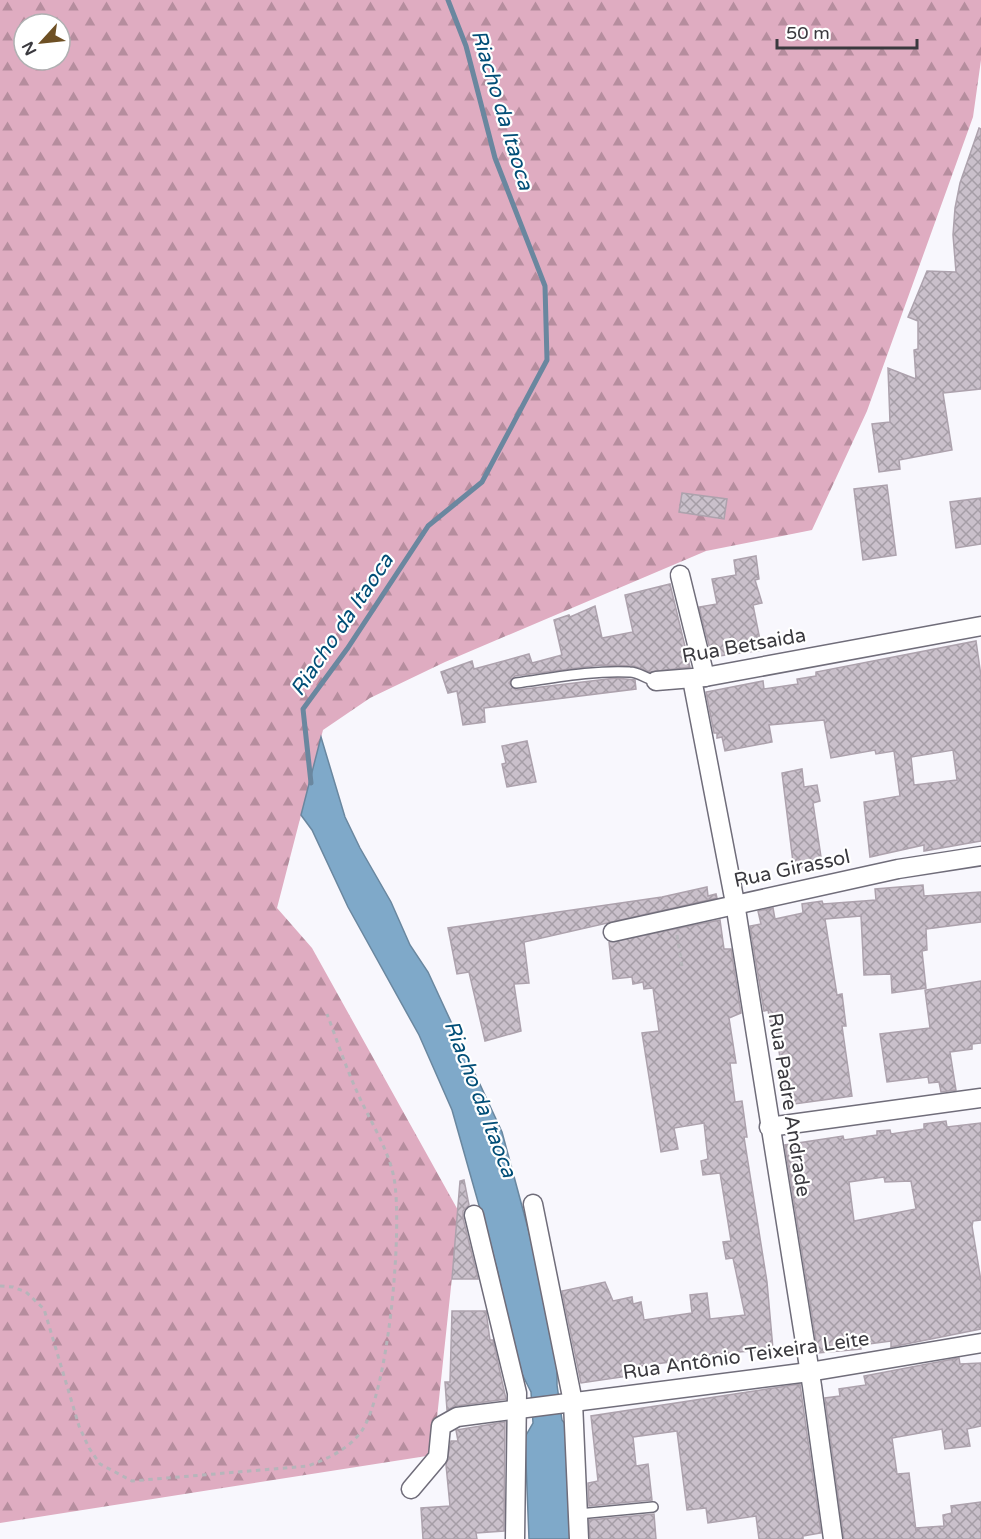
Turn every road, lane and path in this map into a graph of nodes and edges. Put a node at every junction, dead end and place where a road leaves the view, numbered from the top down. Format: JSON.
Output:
{"nodes":[{"id":1,"x":680,"y":575,"type":"dead end"},
{"id":2,"x":981,"y":626,"type":"edge"},
{"id":3,"x":699,"y":678,"type":"junction"},
{"id":4,"x":656,"y":681,"type":"joint"},
{"id":5,"x":516,"y":683,"type":"dead end"},
{"id":6,"x":981,"y":856,"type":"edge"},
{"id":7,"x":735,"y":903,"type":"junction"},
{"id":8,"x":672,"y":919,"type":"junction"},
{"id":9,"x":613,"y":932,"type":"dead end"},
{"id":10,"x":681,"y":967,"type":"dead end"},
{"id":11,"x":327,"y":1014,"type":"dead end"},
{"id":12,"x":981,"y":1098,"type":"edge"},
{"id":13,"x":769,"y":1127,"type":"junction"},
{"id":14,"x":533,"y":1204,"type":"dead end"},
{"id":15,"x":474,"y":1215,"type":"dead end"},
{"id":16,"x":0,"y":1286,"type":"edge"},
{"id":17,"x":981,"y":1343,"type":"edge"},
{"id":18,"x":809,"y":1372,"type":"junction"},
{"id":19,"x":568,"y":1402,"type":"junction"},
{"id":20,"x":521,"y":1410,"type":"junction"},
{"id":21,"x":411,"y":1489,"type":"dead end"},
{"id":22,"x":653,"y":1507,"type":"dead end"},
{"id":23,"x":578,"y":1514,"type":"junction"},
{"id":24,"x":515,"y":1539,"type":"edge"},
{"id":25,"x":579,"y":1539,"type":"edge"},
{"id":26,"x":833,"y":1539,"type":"edge"}],
"edges":[{"from":1,"to":3,"type":"street","name":"Rua Padre Andrade"},
{"from":2,"to":3,"type":"street","name":"Rua Betsaida"},
{"from":3,"to":4,"type":"street","name":"Rua Betsaida"},
{"from":3,"to":7,"type":"street","name":"Rua Padre Andrade"},
{"from":4,"to":5,"type":"lane","name":"Rua Betsaida"},
{"from":6,"to":7,"type":"street","name":"Rua Girassol"},
{"from":7,"to":8,"type":"street","name":"Rua Girassol"},
{"from":7,"to":13,"type":"street","name":"Rua Padre Andrade"},
{"from":8,"to":9,"type":"street","name":"Rua Girassol"},
{"from":8,"to":10,"type":"path"},
{"from":11,"to":16,"type":"path"},
{"from":12,"to":13,"type":"street"},
{"from":13,"to":18,"type":"street","name":"Rua Padre Andrade"},
{"from":14,"to":19,"type":"street"},
{"from":15,"to":20,"type":"street"},
{"from":17,"to":18,"type":"street","name":"Rua Antônio Teixeira Leite"},
{"from":18,"to":19,"type":"street","name":"Rua Antônio Teixeira Leite"},
{"from":18,"to":26,"type":"street","name":"Rua Padre Andrade"},
{"from":19,"to":20,"type":"street","name":"Rua Antônio Teixeira Leite"},
{"from":19,"to":23,"type":"street"},
{"from":20,"to":21,"type":"street","name":"Rua Antônio Teixeira Leite"},
{"from":20,"to":24,"type":"street"},
{"from":22,"to":23,"type":"lane"},
{"from":23,"to":25,"type":"street"}]}
